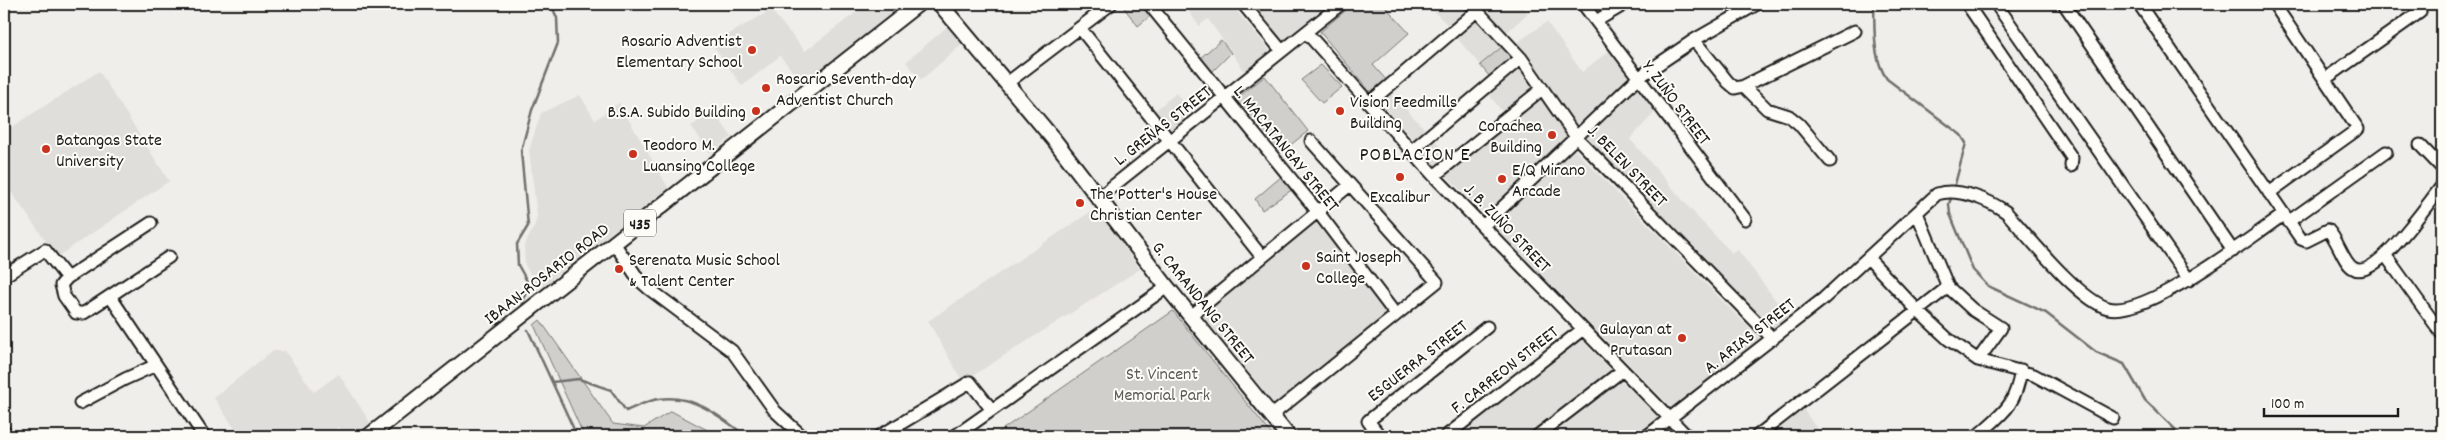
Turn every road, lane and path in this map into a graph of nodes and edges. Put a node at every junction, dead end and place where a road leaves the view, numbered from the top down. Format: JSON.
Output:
{"nodes":[{"id":1,"x":918,"y":4,"type":"edge"},
{"id":2,"x":940,"y":4,"type":"edge"},
{"id":3,"x":1111,"y":4,"type":"edge"},
{"id":4,"x":1149,"y":4,"type":"edge"},
{"id":5,"x":1243,"y":4,"type":"edge"},
{"id":6,"x":1341,"y":4,"type":"edge"},
{"id":7,"x":1583,"y":4,"type":"edge"},
{"id":8,"x":1625,"y":4,"type":"edge"},
{"id":9,"x":1757,"y":4,"type":"edge"},
{"id":10,"x":1967,"y":4,"type":"edge"},
{"id":11,"x":1996,"y":4,"type":"edge"},
{"id":12,"x":2064,"y":4,"type":"edge"},
{"id":13,"x":2139,"y":4,"type":"edge"},
{"id":14,"x":2274,"y":4,"type":"edge"},
{"id":15,"x":2414,"y":4,"type":"edge"},
{"id":16,"x":1474,"y":7,"type":"edge"},
{"id":17,"x":1596,"y":21,"type":"junction"},
{"id":18,"x":1080,"y":28,"type":"junction"},
{"id":19,"x":1855,"y":31,"type":"dead end"},
{"id":20,"x":1306,"y":32,"type":"junction"},
{"id":21,"x":1694,"y":40,"type":"junction"},
{"id":22,"x":1282,"y":51,"type":"junction"},
{"id":23,"x":1521,"y":58,"type":"junction"},
{"id":24,"x":1638,"y":78,"type":"junction"},
{"id":25,"x":2324,"y":79,"type":"junction"},
{"id":26,"x":1007,"y":83,"type":"junction"},
{"id":27,"x":1744,"y":86,"type":"junction"},
{"id":28,"x":1542,"y":88,"type":"junction"},
{"id":29,"x":1224,"y":98,"type":"junction"},
{"id":30,"x":1369,"y":103,"type":"junction"},
{"id":31,"x":1576,"y":138,"type":"junction"},
{"id":32,"x":1311,"y":141,"type":"dead end"},
{"id":33,"x":1170,"y":142,"type":"junction"},
{"id":34,"x":2420,"y":145,"type":"dead end"},
{"id":35,"x":1411,"y":151,"type":"junction"},
{"id":36,"x":2386,"y":152,"type":"dead end"},
{"id":37,"x":1830,"y":161,"type":"dead end"},
{"id":38,"x":2071,"y":166,"type":"dead end"},
{"id":39,"x":2442,"y":168,"type":"edge"},
{"id":40,"x":1434,"y":176,"type":"junction"},
{"id":41,"x":1350,"y":185,"type":"junction"},
{"id":42,"x":2442,"y":186,"type":"edge"},
{"id":43,"x":2269,"y":193,"type":"junction"},
{"id":44,"x":1098,"y":198,"type":"junction"},
{"id":45,"x":1318,"y":212,"type":"junction"},
{"id":46,"x":1917,"y":213,"type":"junction"},
{"id":47,"x":2286,"y":218,"type":"junction"},
{"id":48,"x":1745,"y":220,"type":"dead end"},
{"id":49,"x":150,"y":223,"type":"dead end"},
{"id":50,"x":1483,"y":226,"type":"junction"},
{"id":51,"x":614,"y":243,"type":"junction"},
{"id":52,"x":2233,"y":251,"type":"junction"},
{"id":53,"x":2386,"y":256,"type":"junction"},
{"id":54,"x":1262,"y":257,"type":"junction"},
{"id":55,"x":169,"y":258,"type":"dead end"},
{"id":56,"x":1869,"y":259,"type":"junction"},
{"id":57,"x":4,"y":276,"type":"edge"},
{"id":58,"x":67,"y":278,"type":"junction"},
{"id":59,"x":2188,"y":280,"type":"junction"},
{"id":60,"x":1167,"y":287,"type":"junction"},
{"id":61,"x":1948,"y":287,"type":"junction"},
{"id":62,"x":110,"y":296,"type":"junction"},
{"id":63,"x":1919,"y":312,"type":"junction"},
{"id":64,"x":1396,"y":315,"type":"junction"},
{"id":65,"x":1190,"y":316,"type":"junction"},
{"id":66,"x":1487,"y":327,"type":"dead end"},
{"id":67,"x":1583,"y":329,"type":"junction"},
{"id":68,"x":2442,"y":334,"type":"edge"},
{"id":69,"x":1773,"y":339,"type":"junction"},
{"id":70,"x":1978,"y":360,"type":"junction"},
{"id":71,"x":156,"y":366,"type":"junction"},
{"id":72,"x":1623,"y":370,"type":"junction"},
{"id":73,"x":2021,"y":370,"type":"junction"},
{"id":74,"x":80,"y":403,"type":"dead end"},
{"id":75,"x":992,"y":410,"type":"junction"},
{"id":76,"x":1271,"y":416,"type":"junction"},
{"id":77,"x":1670,"y":418,"type":"junction"},
{"id":78,"x":2113,"y":418,"type":"dead end"},
{"id":79,"x":4,"y":431,"type":"edge"},
{"id":80,"x":7,"y":436,"type":"edge"},
{"id":81,"x":204,"y":436,"type":"edge"},
{"id":82,"x":369,"y":436,"type":"edge"},
{"id":83,"x":802,"y":436,"type":"edge"},
{"id":84,"x":880,"y":436,"type":"edge"},
{"id":85,"x":955,"y":436,"type":"edge"},
{"id":86,"x":1288,"y":436,"type":"edge"},
{"id":87,"x":1380,"y":436,"type":"edge"},
{"id":88,"x":1446,"y":436,"type":"edge"},
{"id":89,"x":1537,"y":436,"type":"edge"},
{"id":90,"x":1647,"y":436,"type":"edge"},
{"id":91,"x":1687,"y":436,"type":"edge"},
{"id":92,"x":1757,"y":436,"type":"edge"},
{"id":93,"x":1977,"y":436,"type":"edge"}],
"edges":[{"from":1,"to":51,"type":"main road","name":"IBAAN-ROSARIO ROAD","number":"435"},
{"from":2,"to":26,"type":"main road","name":"G. CARANDANG STREET"},
{"from":3,"to":18,"type":"street"},
{"from":4,"to":29,"type":"street","name":"L. MACATANGAY STREET"},
{"from":5,"to":22,"type":"street"},
{"from":6,"to":20,"type":"street","name":"L. GREÑAS STREET"},
{"from":7,"to":17,"type":"street","name":"Y. ZUÑO STREET"},
{"from":8,"to":17,"type":"street"},
{"from":9,"to":21,"type":"street"},
{"from":10,"to":38,"type":"street"},
{"from":11,"to":59,"type":"street"},
{"from":12,"to":52,"type":"street"},
{"from":13,"to":43,"type":"street"},
{"from":14,"to":25,"type":"street"},
{"from":15,"to":25,"type":"street"},
{"from":16,"to":23,"type":"street","name":"J. BELEN STREET"},
{"from":16,"to":30,"type":"street"},
{"from":17,"to":24,"type":"street","name":"Y. ZUÑO STREET"},
{"from":18,"to":26,"type":"street"},
{"from":18,"to":33,"type":"street"},
{"from":19,"to":27,"type":"street"},
{"from":20,"to":22,"type":"street","name":"L. GREÑAS STREET"},
{"from":20,"to":30,"type":"street","name":"J. B. ZUÑO STREET"},
{"from":21,"to":24,"type":"street"},
{"from":21,"to":27,"type":"street"},
{"from":22,"to":29,"type":"street","name":"L. GREÑAS STREET"},
{"from":23,"to":28,"type":"street","name":"J. BELEN STREET"},
{"from":23,"to":35,"type":"street"},
{"from":24,"to":31,"type":"street"},
{"from":24,"to":48,"type":"street","name":"Y. ZUÑO STREET"},
{"from":25,"to":43,"type":"street"},
{"from":26,"to":44,"type":"main road","name":"G. CARANDANG STREET"},
{"from":27,"to":37,"type":"street"},
{"from":28,"to":31,"type":"street","name":"J. BELEN STREET"},
{"from":28,"to":40,"type":"street"},
{"from":29,"to":33,"type":"street","name":"L. GREÑAS STREET"},
{"from":29,"to":45,"type":"street","name":"L. MACATANGAY STREET"},
{"from":30,"to":35,"type":"street","name":"J. B. ZUÑO STREET"},
{"from":31,"to":50,"type":"street"},
{"from":31,"to":69,"type":"street","name":"J. BELEN STREET"},
{"from":32,"to":41,"type":"street"},
{"from":33,"to":44,"type":"street","name":"L. GREÑAS STREET"},
{"from":33,"to":54,"type":"street"},
{"from":34,"to":39,"type":"street"},
{"from":35,"to":40,"type":"street","name":"J. B. ZUÑO STREET"},
{"from":36,"to":47,"type":"street","name":"A. ARIAS STREET"},
{"from":40,"to":50,"type":"street","name":"J. B. ZUÑO STREET"},
{"from":41,"to":45,"type":"street"},
{"from":41,"to":64,"type":"street"},
{"from":42,"to":53,"type":"street"},
{"from":43,"to":47,"type":"street"},
{"from":44,"to":60,"type":"main road","name":"G. CARANDANG STREET"},
{"from":45,"to":54,"type":"street"},
{"from":45,"to":64,"type":"street","name":"L. MACATANGAY STREET"},
{"from":46,"to":56,"type":"street","name":"A. ARIAS STREET"},
{"from":46,"to":59,"type":"street","name":"A. ARIAS STREET"},
{"from":46,"to":61,"type":"street"},
{"from":47,"to":52,"type":"street","name":"A. ARIAS STREET"},
{"from":47,"to":53,"type":"street"},
{"from":49,"to":58,"type":"street"},
{"from":50,"to":67,"type":"street","name":"J. B. ZUÑO STREET"},
{"from":51,"to":82,"type":"main road","name":"IBAAN-ROSARIO ROAD","number":"435"},
{"from":51,"to":83,"type":"street"},
{"from":52,"to":59,"type":"street","name":"A. ARIAS STREET"},
{"from":53,"to":68,"type":"street"},
{"from":54,"to":65,"type":"street"},
{"from":55,"to":62,"type":"street"},
{"from":56,"to":63,"type":"street"},
{"from":56,"to":69,"type":"street","name":"A. ARIAS STREET"},
{"from":57,"to":58,"type":"street"},
{"from":58,"to":62,"type":"street"},
{"from":60,"to":65,"type":"main road","name":"G. CARANDANG STREET"},
{"from":60,"to":75,"type":"street"},
{"from":61,"to":63,"type":"street"},
{"from":61,"to":70,"type":"street"},
{"from":62,"to":71,"type":"street"},
{"from":63,"to":70,"type":"street"},
{"from":63,"to":92,"type":"street"},
{"from":64,"to":76,"type":"street"},
{"from":65,"to":76,"type":"main road","name":"G. CARANDANG STREET"},
{"from":66,"to":87,"type":"street","name":"ESGUERRA STREET"},
{"from":67,"to":72,"type":"street","name":"J. B. ZUÑO STREET"},
{"from":67,"to":88,"type":"street","name":"F. CARREON STREET"},
{"from":69,"to":77,"type":"street","name":"A. ARIAS STREET"},
{"from":70,"to":73,"type":"street"},
{"from":71,"to":74,"type":"street"},
{"from":71,"to":81,"type":"street"},
{"from":72,"to":77,"type":"street","name":"J. B. ZUÑO STREET"},
{"from":72,"to":89,"type":"street"},
{"from":73,"to":78,"type":"street"},
{"from":73,"to":93,"type":"street"},
{"from":75,"to":84,"type":"street"},
{"from":75,"to":85,"type":"street"},
{"from":76,"to":86,"type":"main road","name":"G. CARANDANG STREET"},
{"from":77,"to":90,"type":"street","name":"A. ARIAS STREET"},
{"from":77,"to":91,"type":"street","name":"J. B. ZUÑO STREET"},
{"from":79,"to":80,"type":"street"}]}
